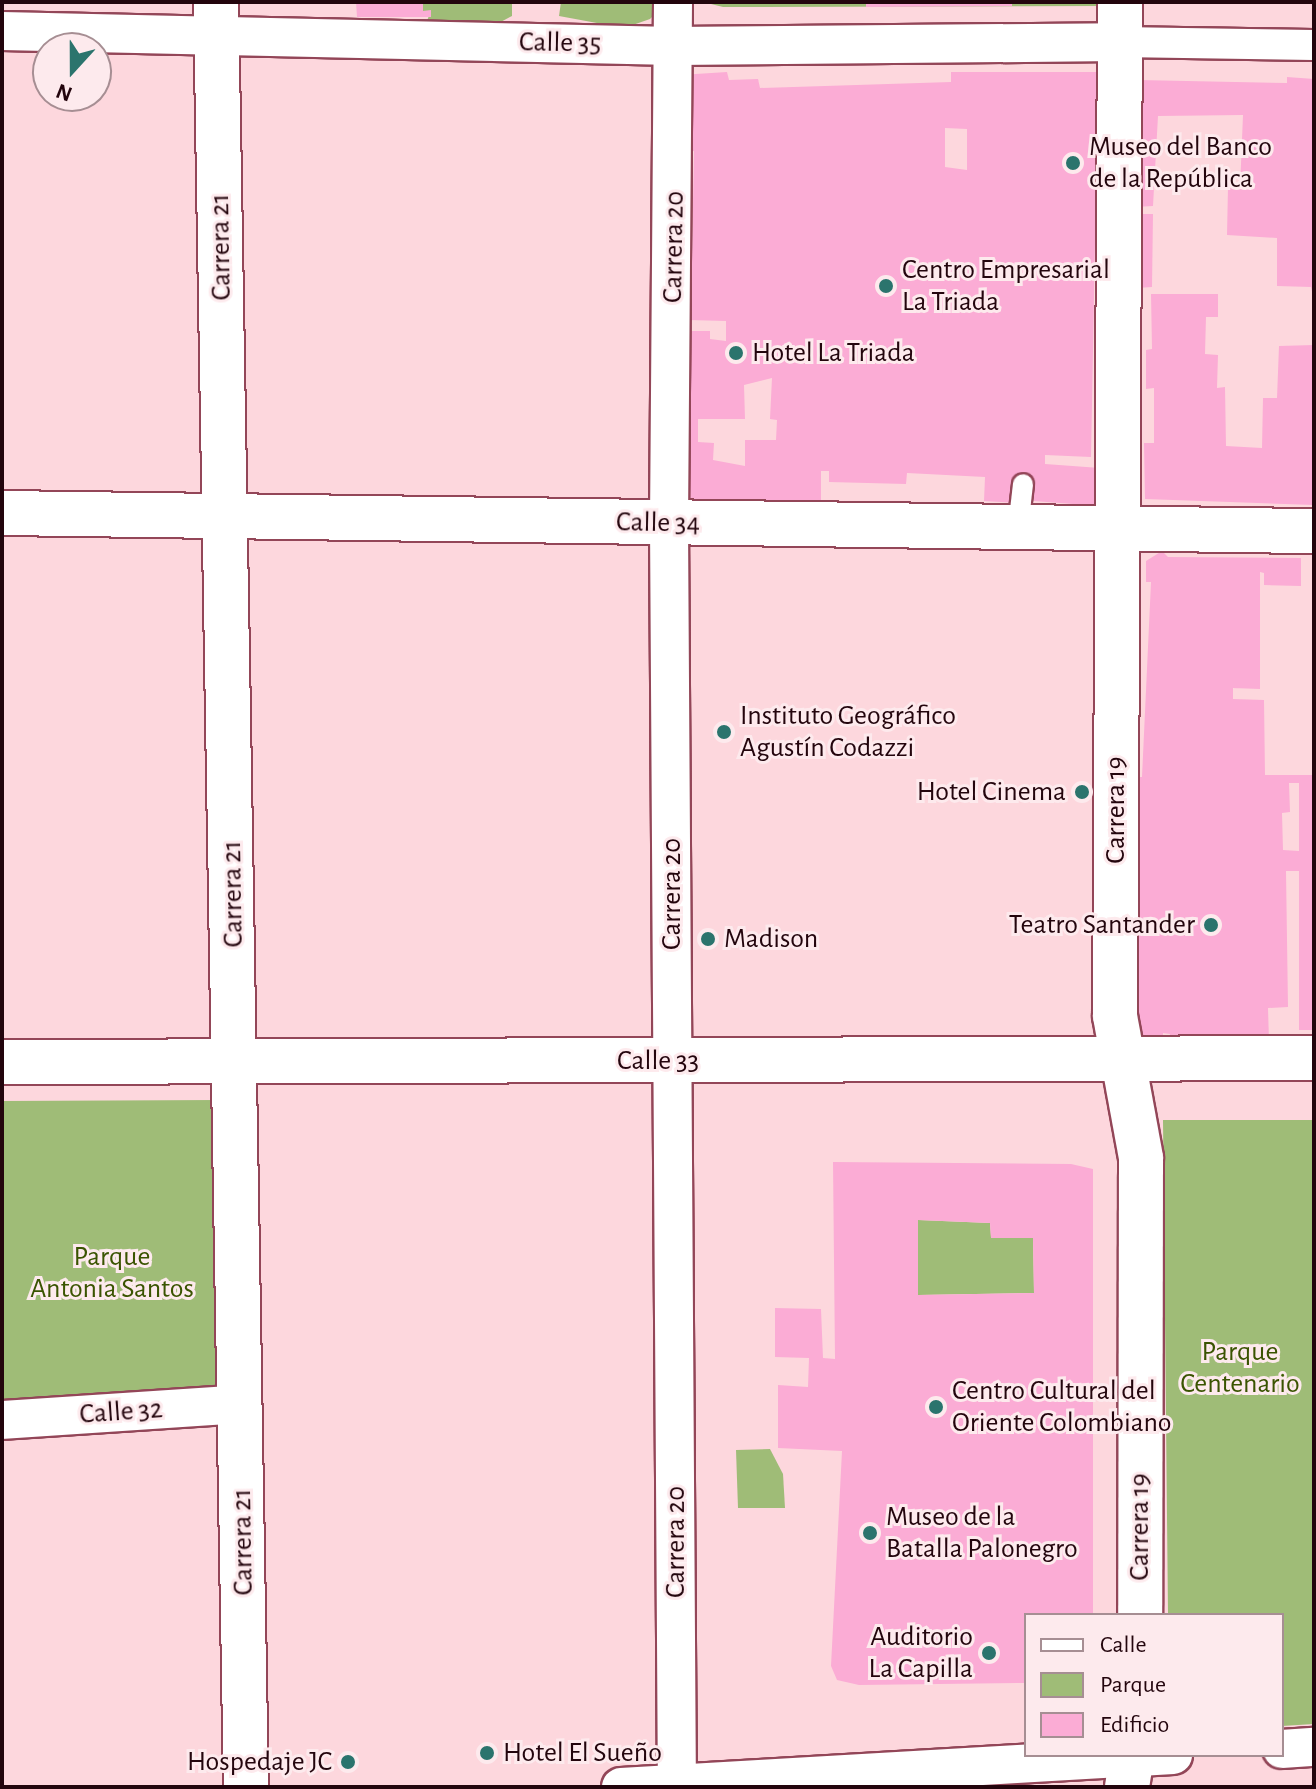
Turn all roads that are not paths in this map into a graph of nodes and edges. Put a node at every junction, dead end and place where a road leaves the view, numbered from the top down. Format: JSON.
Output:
{"nodes":[{"id":1,"x":673,"y":2,"type":"edge"},
{"id":2,"x":217,"y":19,"type":"edge"},
{"id":3,"x":1119,"y":22,"type":"edge"},
{"id":4,"x":2,"y":31,"type":"edge"},
{"id":5,"x":1314,"y":45,"type":"edge"},
{"id":6,"x":674,"y":46,"type":"junction"},
{"id":7,"x":1023,"y":484,"type":"dead end"},
{"id":8,"x":2,"y":513,"type":"edge"},
{"id":9,"x":226,"y":516,"type":"junction"},
{"id":10,"x":669,"y":524,"type":"junction"},
{"id":11,"x":1018,"y":528,"type":"junction"},
{"id":12,"x":1118,"y":528,"type":"junction"},
{"id":13,"x":1314,"y":531,"type":"edge"},
{"id":14,"x":1314,"y":1058,"type":"edge"},
{"id":15,"x":1121,"y":1060,"type":"junction"},
{"id":16,"x":673,"y":1061,"type":"junction"},
{"id":17,"x":2,"y":1062,"type":"edge"},
{"id":18,"x":236,"y":1062,"type":"junction"},
{"id":19,"x":241,"y":1404,"type":"junction"},
{"id":20,"x":2,"y":1420,"type":"edge"},
{"id":21,"x":1140,"y":1613,"type":"edge"},
{"id":22,"x":1314,"y":1747,"type":"edge"},
{"id":23,"x":1284,"y":1749,"type":"edge"},
{"id":24,"x":1141,"y":1764,"type":"edge"},
{"id":25,"x":677,"y":1785,"type":"edge"},
{"id":26,"x":246,"y":1787,"type":"edge"},
{"id":27,"x":621,"y":1787,"type":"edge"}],
"edges":[{"from":1,"to":6,"type":"street","name":"Carrera 20"},
{"from":2,"to":4,"type":"street","name":"Calle 35"},
{"from":2,"to":6,"type":"street","name":"Calle 35"},
{"from":2,"to":9,"type":"street","name":"Carrera 21"},
{"from":3,"to":5,"type":"street"},
{"from":3,"to":6,"type":"street","name":"Calle 35"},
{"from":3,"to":12,"type":"street","name":"Carrera 19"},
{"from":6,"to":10,"type":"street","name":"Carrera 20"},
{"from":7,"to":11,"type":"lane"},
{"from":8,"to":9,"type":"street","name":"Calle 34"},
{"from":9,"to":10,"type":"street","name":"Calle 34"},
{"from":9,"to":18,"type":"street","name":"Carrera 21"},
{"from":10,"to":11,"type":"street","name":"Calle 34"},
{"from":10,"to":16,"type":"street","name":"Carrera 20"},
{"from":11,"to":12,"type":"street","name":"Calle 34"},
{"from":12,"to":13,"type":"street","name":"Calle 34"},
{"from":12,"to":15,"type":"street","name":"Carrera 19"},
{"from":14,"to":15,"type":"street","name":"Calle 33"},
{"from":15,"to":16,"type":"street","name":"Calle 33"},
{"from":15,"to":21,"type":"street","name":"Carrera 19"},
{"from":16,"to":18,"type":"street","name":"Calle 33"},
{"from":16,"to":25,"type":"street","name":"Carrera 20"},
{"from":17,"to":18,"type":"street","name":"Calle 33"},
{"from":18,"to":19,"type":"street","name":"Carrera 21"},
{"from":19,"to":20,"type":"street","name":"Calle 32"},
{"from":19,"to":26,"type":"street","name":"Carrera 21"},
{"from":22,"to":23,"type":"street"},
{"from":24,"to":25,"type":"street"},
{"from":25,"to":27,"type":"street"}]}
